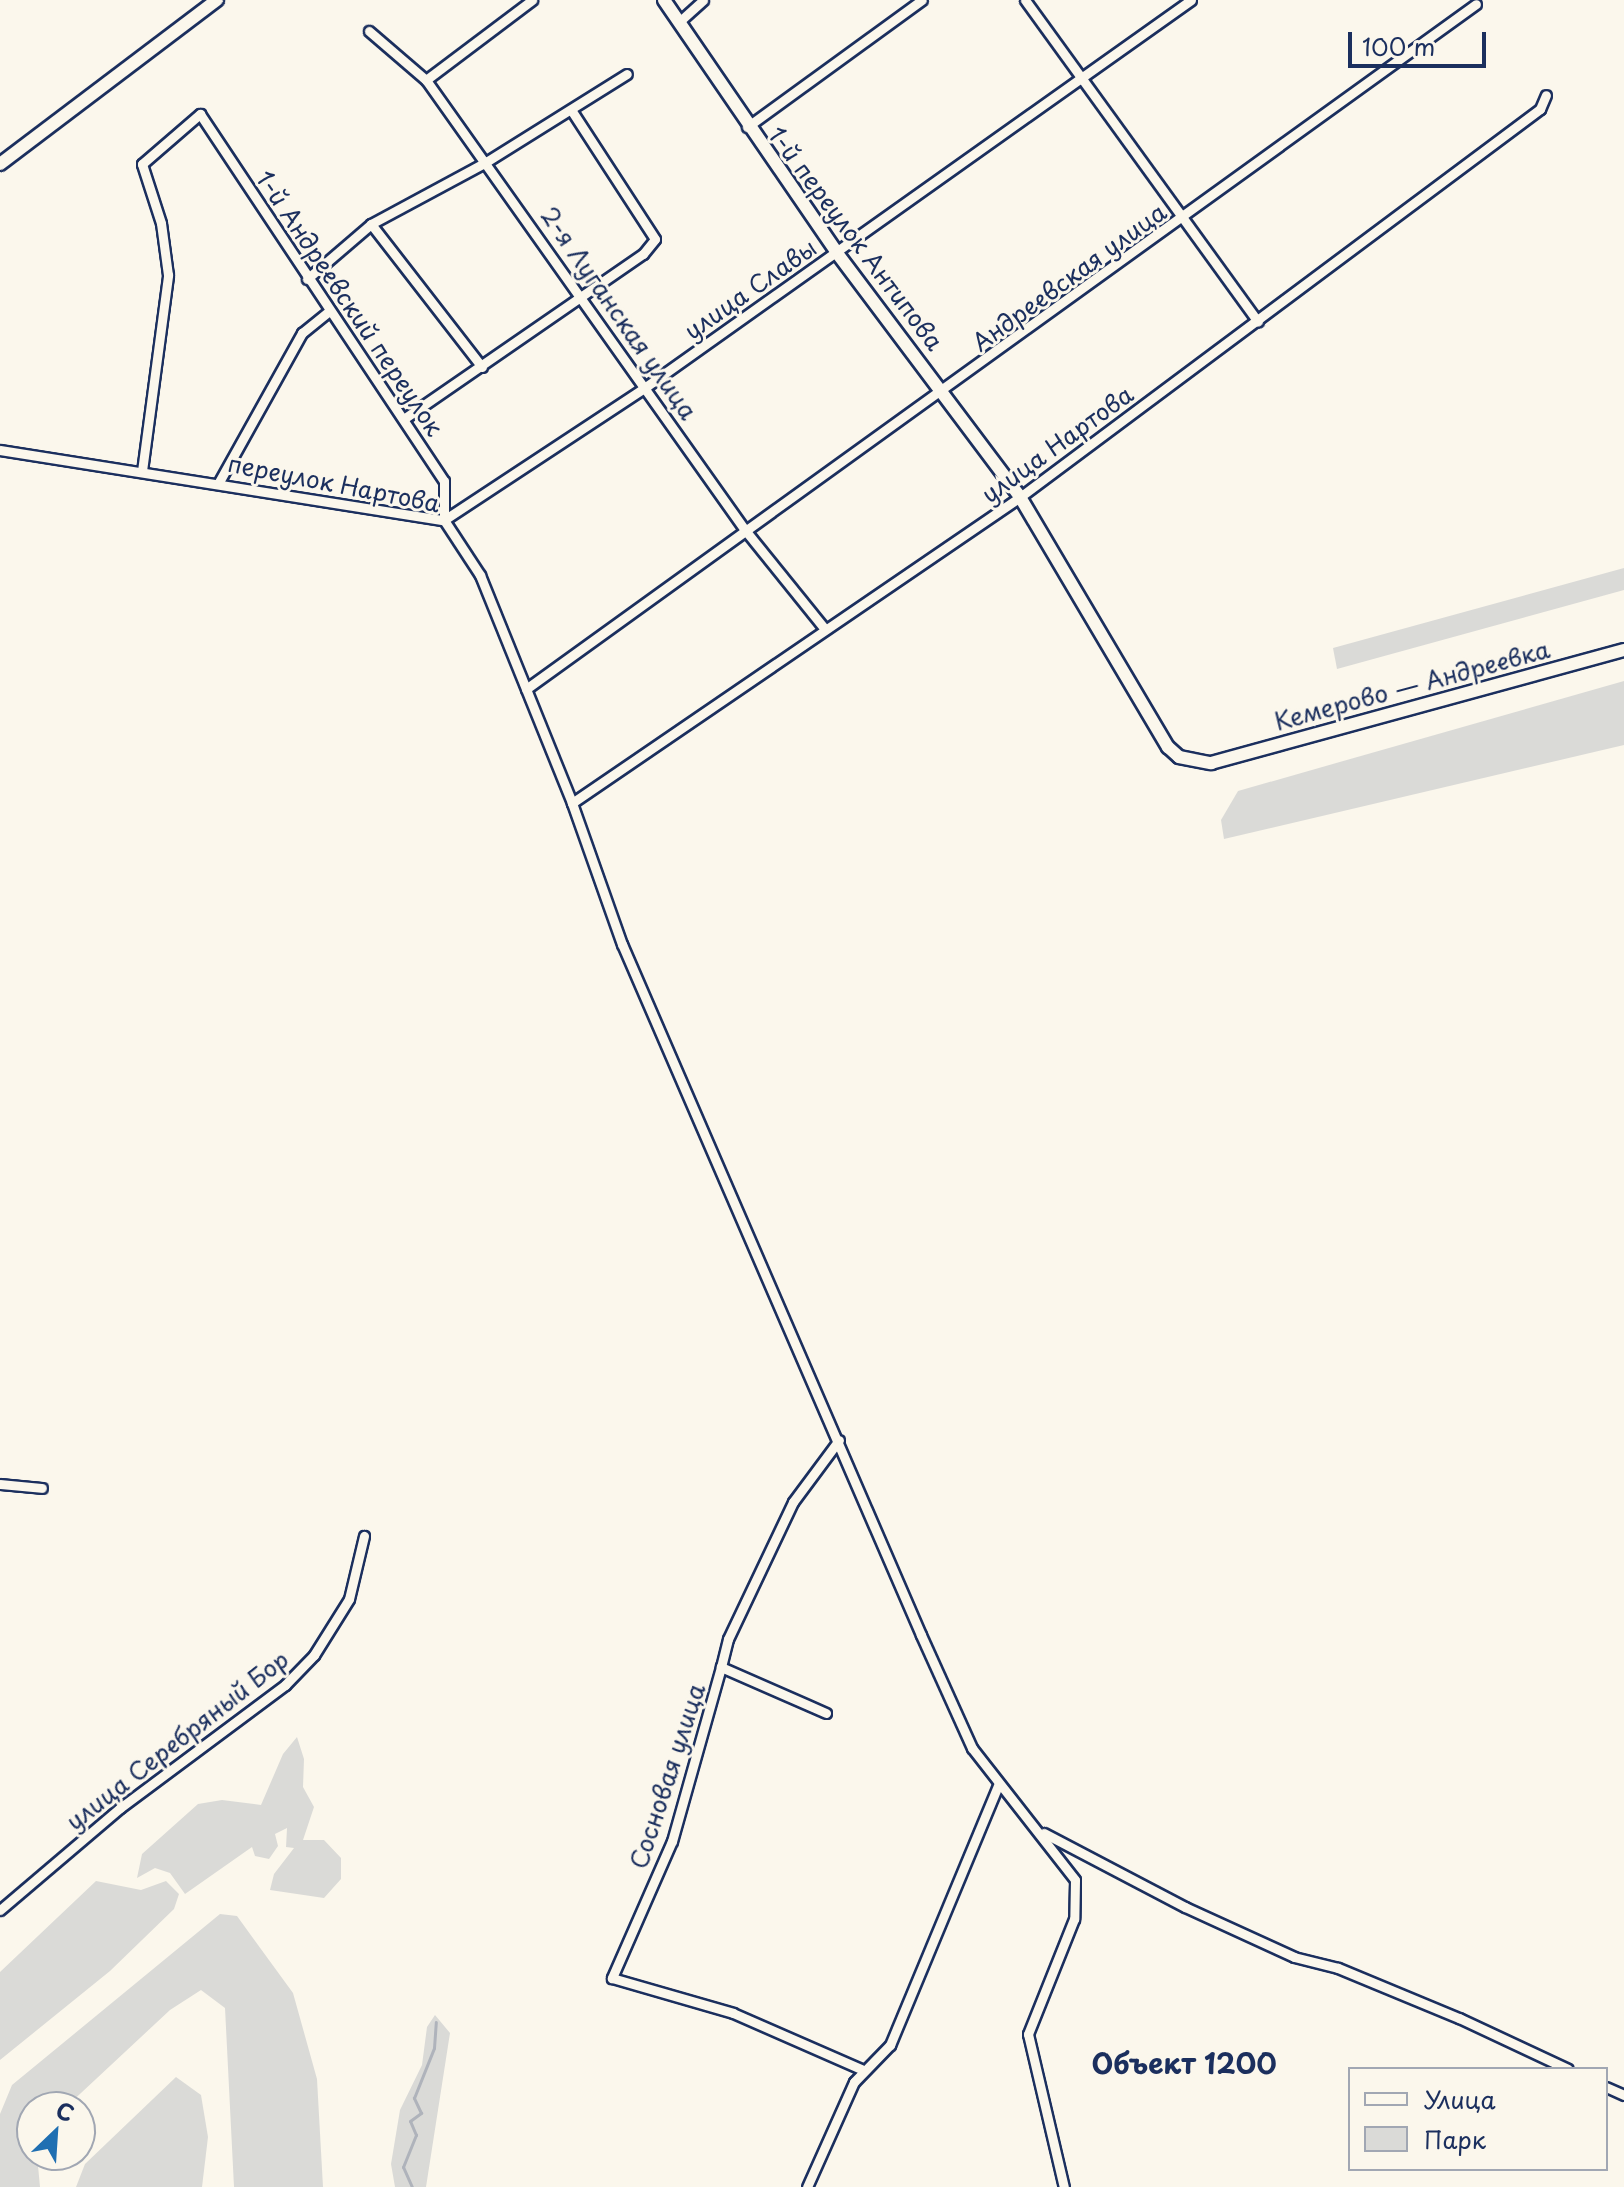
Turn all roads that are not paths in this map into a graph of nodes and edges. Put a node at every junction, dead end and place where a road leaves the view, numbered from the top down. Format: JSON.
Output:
{"nodes":[{"id":1,"x":217,"y":0,"type":"edge"},
{"id":2,"x":532,"y":0,"type":"edge"},
{"id":3,"x":664,"y":0,"type":"edge"},
{"id":4,"x":703,"y":0,"type":"edge"},
{"id":5,"x":922,"y":0,"type":"edge"},
{"id":6,"x":1025,"y":0,"type":"edge"},
{"id":7,"x":1191,"y":0,"type":"edge"},
{"id":8,"x":1476,"y":4,"type":"dead end"},
{"id":9,"x":680,"y":21,"type":"junction"},
{"id":10,"x":369,"y":31,"type":"dead end"},
{"id":11,"x":627,"y":74,"type":"dead end"},
{"id":12,"x":1080,"y":78,"type":"junction"},
{"id":13,"x":426,"y":80,"type":"junction"},
{"id":14,"x":1546,"y":95,"type":"dead end"},
{"id":15,"x":572,"y":111,"type":"junction"},
{"id":16,"x":747,"y":127,"type":"junction"},
{"id":17,"x":486,"y":162,"type":"junction"},
{"id":18,"x":0,"y":164,"type":"edge"},
{"id":19,"x":1181,"y":221,"type":"junction"},
{"id":20,"x":371,"y":224,"type":"junction"},
{"id":21,"x":837,"y":253,"type":"junction"},
{"id":22,"x":307,"y":279,"type":"junction"},
{"id":23,"x":583,"y":296,"type":"junction"},
{"id":24,"x":329,"y":311,"type":"junction"},
{"id":25,"x":1258,"y":322,"type":"junction"},
{"id":26,"x":482,"y":367,"type":"junction"},
{"id":27,"x":647,"y":386,"type":"junction"},
{"id":28,"x":944,"y":392,"type":"junction"},
{"id":29,"x":405,"y":418,"type":"junction"},
{"id":30,"x":0,"y":450,"type":"edge"},
{"id":31,"x":142,"y":471,"type":"junction"},
{"id":32,"x":219,"y":482,"type":"junction"},
{"id":33,"x":1020,"y":497,"type":"junction"},
{"id":34,"x":444,"y":520,"type":"junction"},
{"id":35,"x":745,"y":530,"type":"junction"},
{"id":36,"x":825,"y":629,"type":"junction"},
{"id":37,"x":1624,"y":650,"type":"edge"},
{"id":38,"x":526,"y":689,"type":"junction"},
{"id":39,"x":1211,"y":763,"type":"joint"},
{"id":40,"x":572,"y":803,"type":"junction"},
{"id":41,"x":839,"y":1440,"type":"junction"},
{"id":42,"x":0,"y":1484,"type":"edge"},
{"id":43,"x":42,"y":1488,"type":"dead end"},
{"id":44,"x":364,"y":1536,"type":"dead end"},
{"id":45,"x":721,"y":1667,"type":"junction"},
{"id":46,"x":826,"y":1713,"type":"dead end"},
{"id":47,"x":998,"y":1785,"type":"junction"},
{"id":48,"x":1041,"y":1831,"type":"junction"},
{"id":49,"x":0,"y":1910,"type":"edge"},
{"id":50,"x":1564,"y":2067,"type":"edge"},
{"id":51,"x":861,"y":2069,"type":"junction"},
{"id":52,"x":807,"y":2187,"type":"edge"},
{"id":53,"x":1064,"y":2187,"type":"edge"}],
"edges":[{"from":1,"to":18,"type":"main road"},
{"from":2,"to":13,"type":"street"},
{"from":3,"to":9,"type":"main road","name":"1-й переулок Антипова"},
{"from":4,"to":9,"type":"street"},
{"from":5,"to":16,"type":"street"},
{"from":6,"to":12,"type":"street"},
{"from":7,"to":12,"type":"street","name":"улица Славы"},
{"from":8,"to":19,"type":"street","name":"Андреевская улица"},
{"from":9,"to":16,"type":"main road","name":"1-й переулок Антипова"},
{"from":10,"to":13,"type":"street","name":"2-я Луганская улица"},
{"from":11,"to":15,"type":"street"},
{"from":12,"to":19,"type":"street"},
{"from":12,"to":21,"type":"street","name":"улица Славы"},
{"from":13,"to":17,"type":"street","name":"2-я Луганская улица"},
{"from":14,"to":25,"type":"street","name":"улица Нартова"},
{"from":15,"to":17,"type":"street"},
{"from":15,"to":23,"type":"street"},
{"from":16,"to":21,"type":"main road","name":"1-й переулок Антипова"},
{"from":17,"to":20,"type":"street"},
{"from":17,"to":23,"type":"street","name":"2-я Луганская улица"},
{"from":19,"to":25,"type":"street"},
{"from":19,"to":28,"type":"street","name":"Андреевская улица"},
{"from":20,"to":22,"type":"street"},
{"from":20,"to":26,"type":"street"},
{"from":21,"to":27,"type":"street","name":"улица Славы"},
{"from":21,"to":28,"type":"main road","name":"1-й переулок Антипова"},
{"from":22,"to":24,"type":"street","name":"1-й Андреевский переулок"},
{"from":22,"to":31,"type":"street","name":"1-й Андреевский переулок"},
{"from":23,"to":26,"type":"street"},
{"from":23,"to":27,"type":"street","name":"2-я Луганская улица"},
{"from":24,"to":29,"type":"street","name":"1-й Андреевский переулок"},
{"from":24,"to":32,"type":"street"},
{"from":25,"to":33,"type":"street","name":"улица Нартова"},
{"from":26,"to":29,"type":"street"},
{"from":27,"to":34,"type":"street","name":"улица Славы"},
{"from":27,"to":35,"type":"street","name":"2-я Луганская улица"},
{"from":28,"to":33,"type":"main road","name":"1-й переулок Антипова"},
{"from":28,"to":35,"type":"street","name":"Андреевская улица"},
{"from":29,"to":34,"type":"street","name":"1-й Андреевский переулок"},
{"from":30,"to":31,"type":"street","name":"переулок Нартова"},
{"from":31,"to":32,"type":"street","name":"переулок Нартова"},
{"from":32,"to":34,"type":"street","name":"переулок Нартова"},
{"from":33,"to":36,"type":"street","name":"улица Нартова"},
{"from":33,"to":39,"type":"main road","name":"1-й переулок Антипова"},
{"from":34,"to":38,"type":"street","name":"переулок Нартова"},
{"from":35,"to":36,"type":"street","name":"2-я Луганская улица"},
{"from":35,"to":38,"type":"street","name":"Андреевская улица"},
{"from":36,"to":40,"type":"street","name":"улица Нартова"},
{"from":37,"to":39,"type":"main road","name":"Кемерово — Андреевка"},
{"from":38,"to":40,"type":"street","name":"переулок Нартова"},
{"from":40,"to":41,"type":"street","name":"переулок Нартова"},
{"from":41,"to":45,"type":"street"},
{"from":41,"to":47,"type":"street","name":"переулок Нартова"},
{"from":42,"to":43,"type":"street"},
{"from":44,"to":49,"type":"street","name":"улица Серебряный Бор"},
{"from":45,"to":46,"type":"street","name":"Сосновая улица"},
{"from":45,"to":51,"type":"street","name":"Сосновая улица"},
{"from":47,"to":48,"type":"street","name":"переулок Нартова"},
{"from":47,"to":51,"type":"street"},
{"from":48,"to":50,"type":"street"},
{"from":48,"to":53,"type":"street"},
{"from":51,"to":52,"type":"street"}]}
